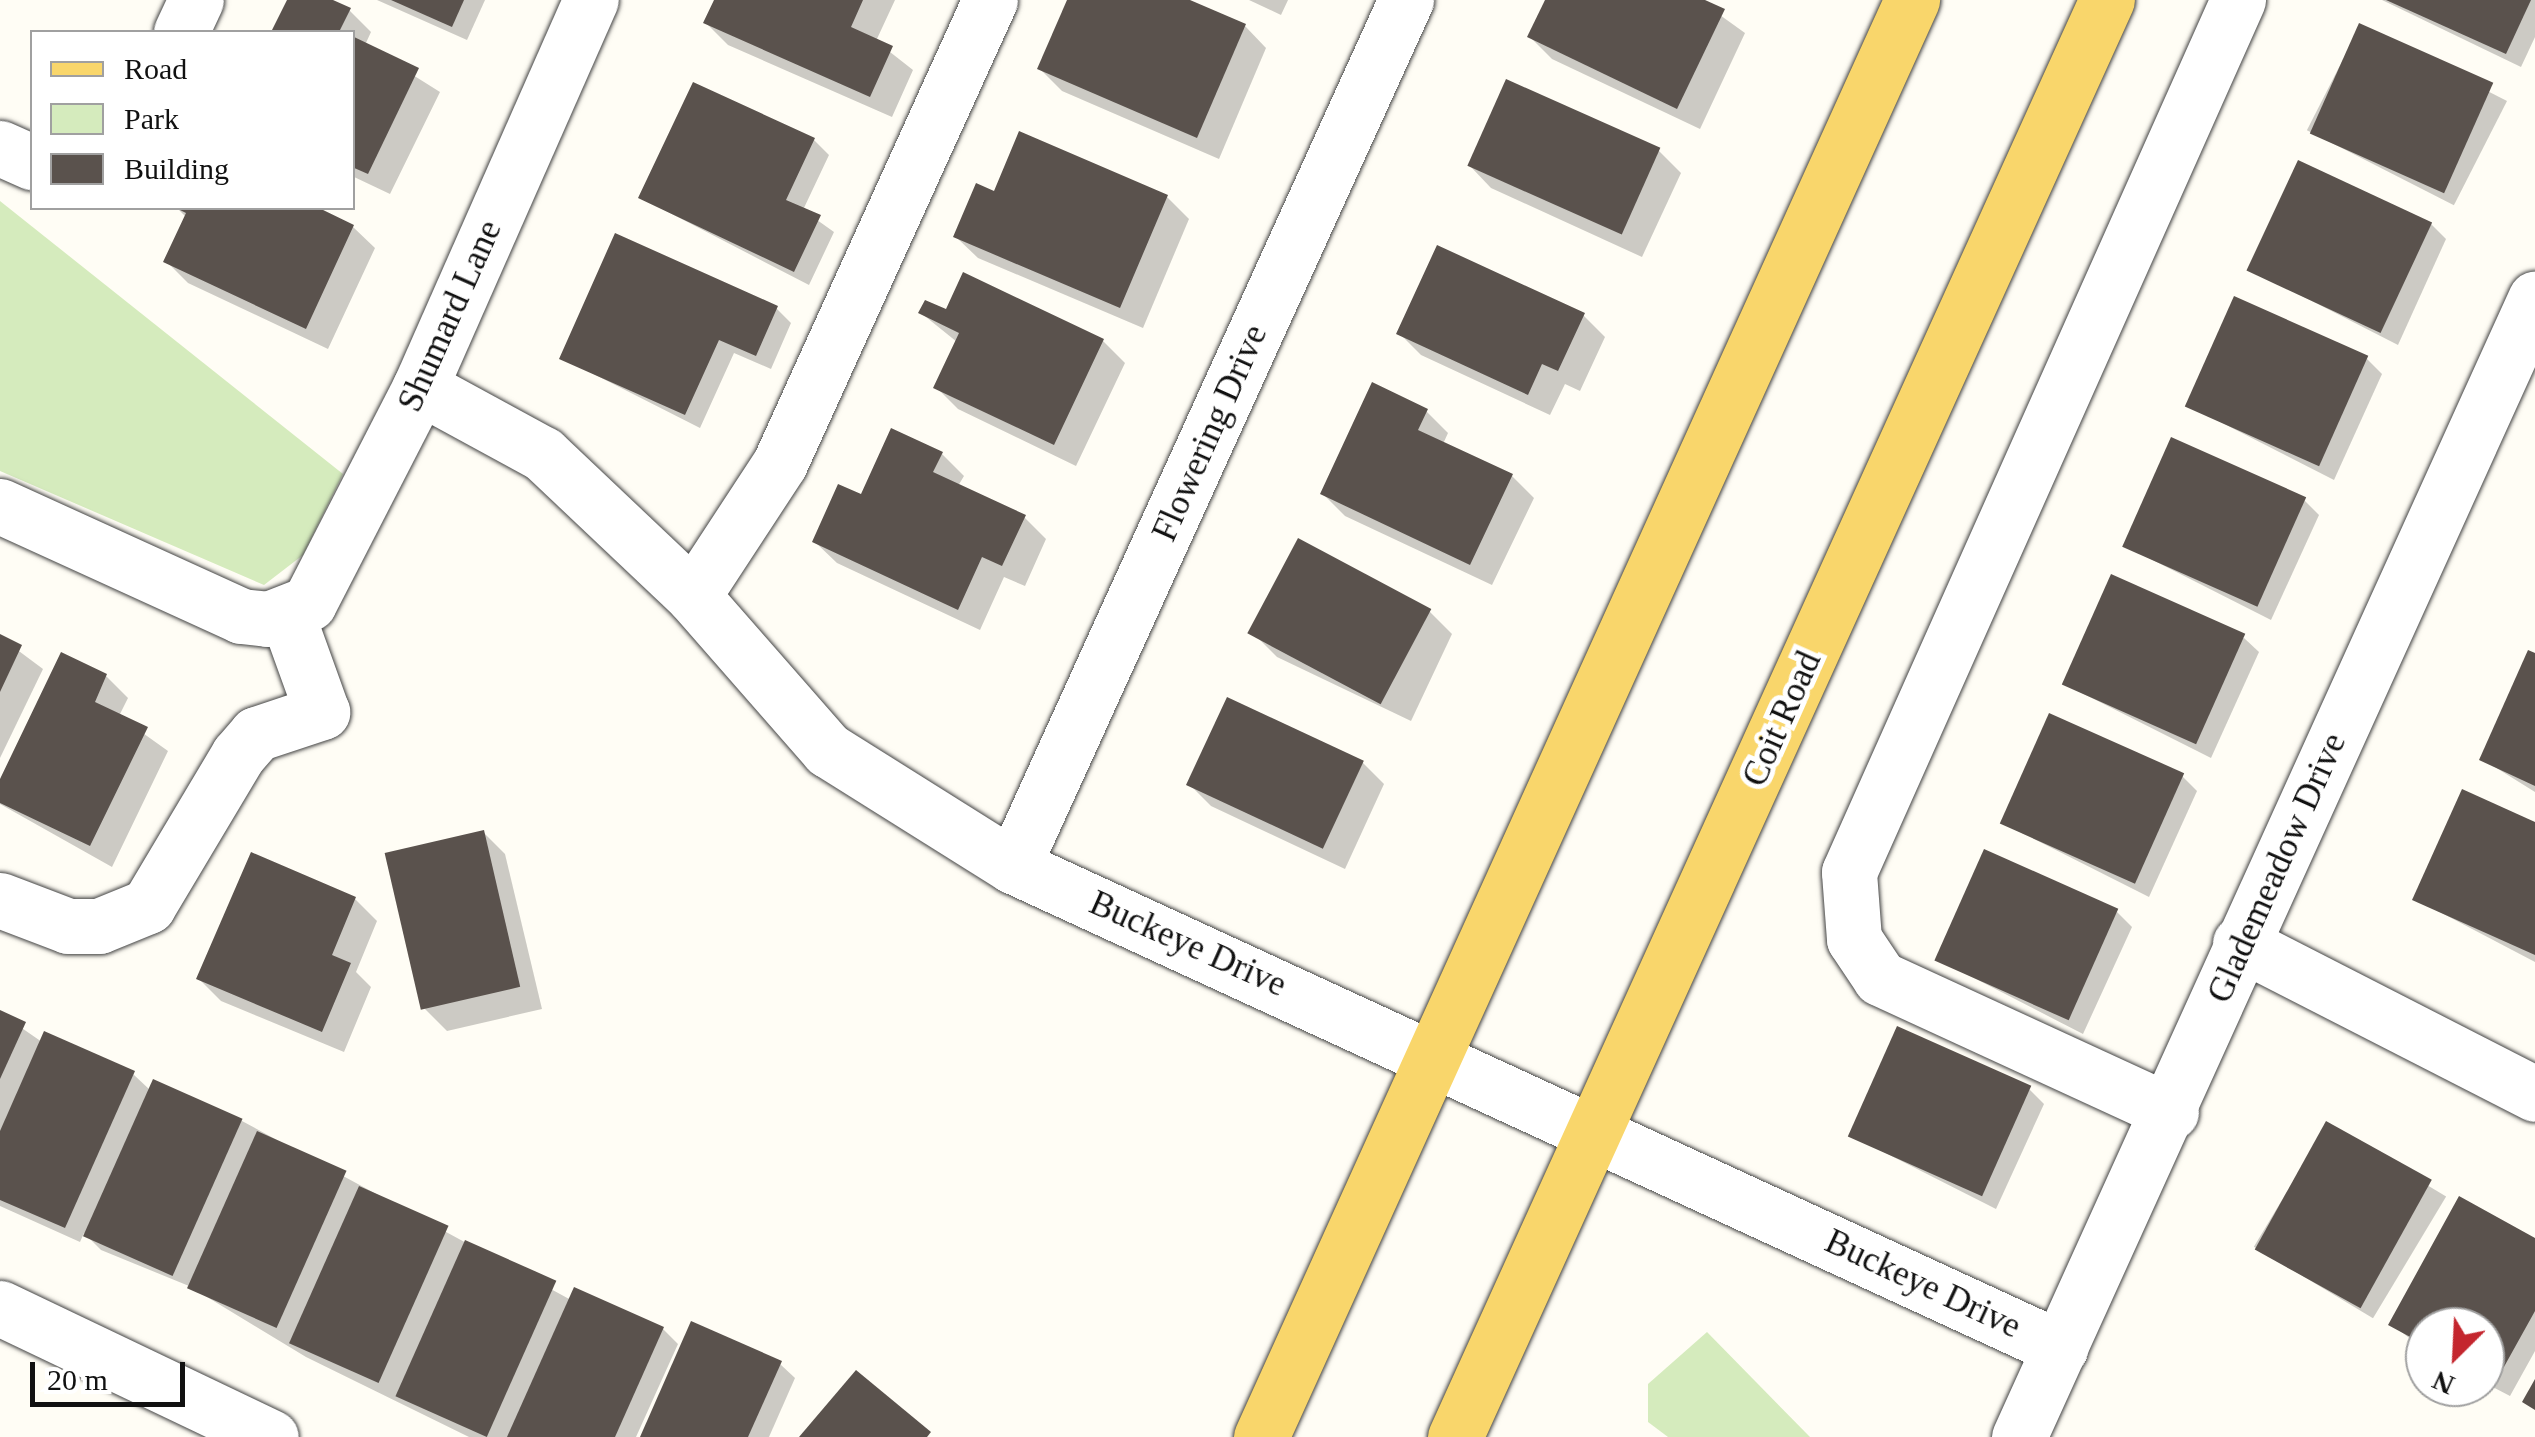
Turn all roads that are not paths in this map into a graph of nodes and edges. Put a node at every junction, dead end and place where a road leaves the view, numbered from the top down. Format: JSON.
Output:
{"nodes":[{"id":1,"x":196,"y":0,"type":"edge"},
{"id":2,"x":591,"y":0,"type":"edge"},
{"id":3,"x":990,"y":0,"type":"edge"},
{"id":4,"x":1406,"y":0,"type":"edge"},
{"id":5,"x":1912,"y":0,"type":"edge"},
{"id":6,"x":2107,"y":0,"type":"edge"},
{"id":7,"x":2238,"y":0,"type":"edge"},
{"id":8,"x":182,"y":30,"type":"edge"},
{"id":9,"x":0,"y":148,"type":"edge"},
{"id":10,"x":30,"y":161,"type":"edge"},
{"id":11,"x":2535,"y":299,"type":"edge"},
{"id":12,"x":420,"y":387,"type":"junction"},
{"id":13,"x":0,"y":506,"type":"edge"},
{"id":14,"x":693,"y":596,"type":"junction"},
{"id":15,"x":286,"y":615,"type":"junction"},
{"id":16,"x":1014,"y":866,"type":"junction"},
{"id":17,"x":0,"y":900,"type":"edge"},
{"id":18,"x":2240,"y":943,"type":"junction"},
{"id":19,"x":1431,"y":1053,"type":"junction"},
{"id":20,"x":2535,"y":1094,"type":"edge"},
{"id":21,"x":2171,"y":1112,"type":"junction"},
{"id":22,"x":1596,"y":1131,"type":"junction"},
{"id":23,"x":0,"y":1308,"type":"edge"},
{"id":24,"x":2060,"y":1348,"type":"junction"},
{"id":25,"x":271,"y":1437,"type":"edge"},
{"id":26,"x":1261,"y":1437,"type":"edge"},
{"id":27,"x":1455,"y":1437,"type":"edge"},
{"id":28,"x":2019,"y":1437,"type":"edge"}],
"edges":[{"from":1,"to":8,"type":"street"},
{"from":2,"to":12,"type":"street","name":"Shumard Lane"},
{"from":3,"to":14,"type":"street"},
{"from":4,"to":16,"type":"street","name":"Flowering Drive"},
{"from":5,"to":19,"type":"main road"},
{"from":6,"to":22,"type":"main road","name":"Coit Road"},
{"from":7,"to":21,"type":"street"},
{"from":9,"to":10,"type":"street"},
{"from":11,"to":18,"type":"street","name":"Glademeadow Drive"},
{"from":12,"to":14,"type":"street","name":"Buckeye Drive"},
{"from":12,"to":15,"type":"street","name":"Shumard Lane"},
{"from":13,"to":15,"type":"street"},
{"from":14,"to":16,"type":"street","name":"Buckeye Drive"},
{"from":15,"to":17,"type":"street"},
{"from":16,"to":19,"type":"street","name":"Buckeye Drive"},
{"from":18,"to":20,"type":"street"},
{"from":18,"to":21,"type":"street","name":"Glademeadow Drive"},
{"from":19,"to":22,"type":"street","name":"Buckeye Drive"},
{"from":19,"to":26,"type":"main road"},
{"from":21,"to":24,"type":"street","name":"Glademeadow Drive"},
{"from":22,"to":24,"type":"street","name":"Buckeye Drive"},
{"from":22,"to":27,"type":"main road","name":"Coit Road"},
{"from":23,"to":25,"type":"street"},
{"from":24,"to":28,"type":"street","name":"Glademeadow Drive"}]}
